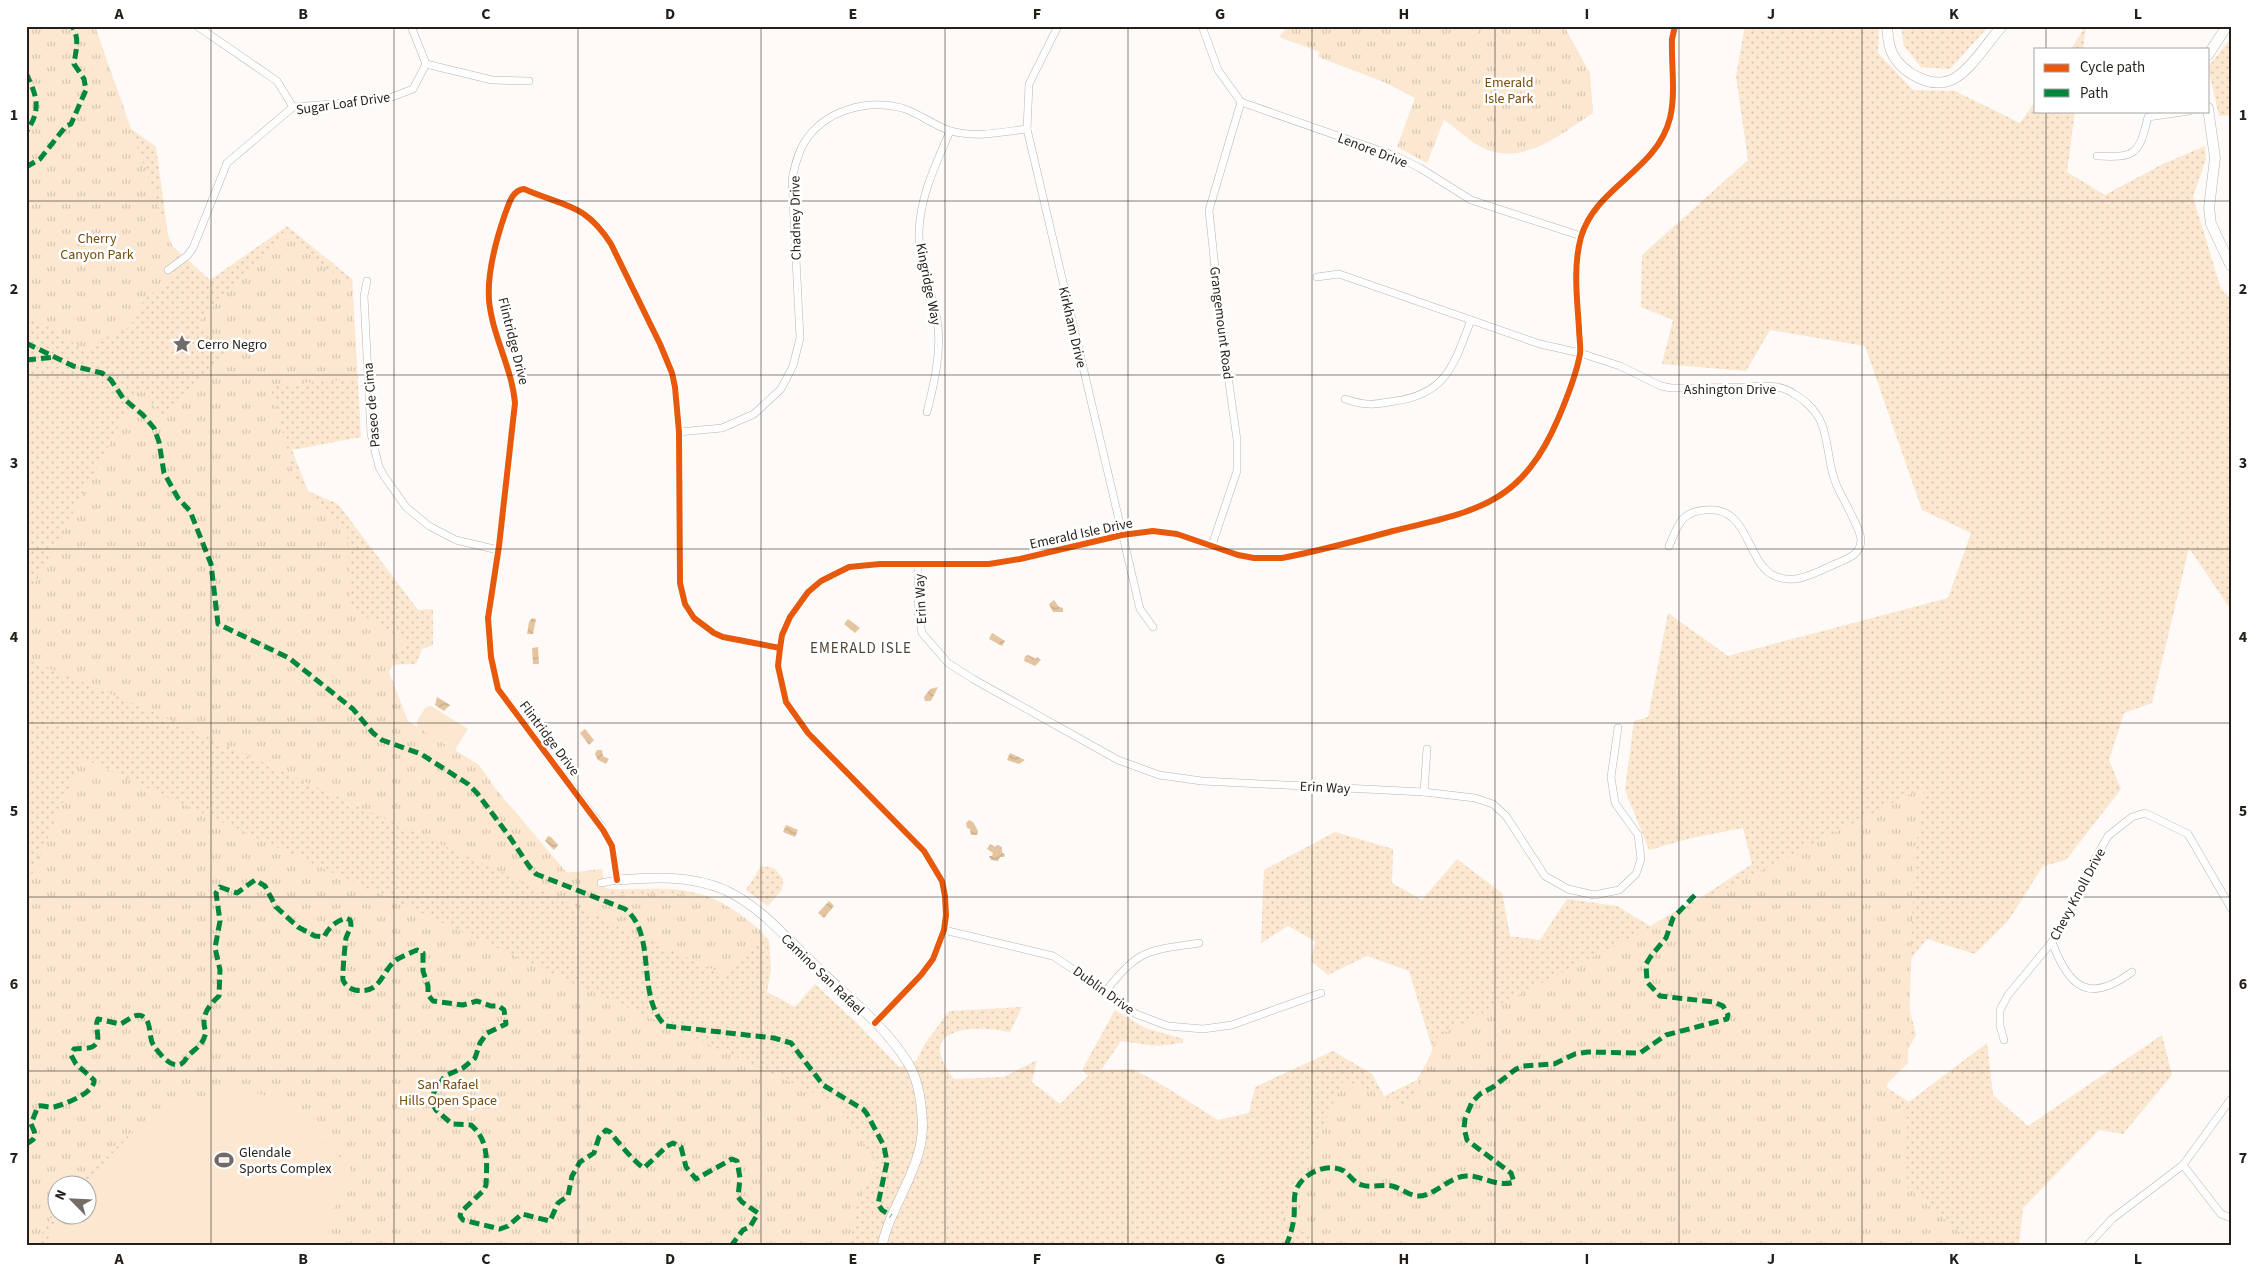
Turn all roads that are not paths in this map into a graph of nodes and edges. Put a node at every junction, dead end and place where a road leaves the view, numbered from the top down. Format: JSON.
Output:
{"nodes":[{"id":1,"x":197,"y":26,"type":"edge"},
{"id":2,"x":411,"y":26,"type":"edge"},
{"id":3,"x":1058,"y":26,"type":"edge"},
{"id":4,"x":1202,"y":26,"type":"edge"},
{"id":5,"x":1675,"y":26,"type":"edge"},
{"id":6,"x":1887,"y":26,"type":"edge"},
{"id":7,"x":2002,"y":26,"type":"edge"},
{"id":8,"x":2227,"y":26,"type":"edge"},
{"id":9,"x":2210,"y":52,"type":"edge"},
{"id":10,"x":426,"y":64,"type":"junction"},
{"id":11,"x":528,"y":81,"type":"dead end"},
{"id":12,"x":1241,"y":102,"type":"junction"},
{"id":13,"x":293,"y":107,"type":"junction"},
{"id":14,"x":2182,"y":112,"type":"edge"},
{"id":15,"x":2208,"y":112,"type":"edge"},
{"id":16,"x":1027,"y":129,"type":"junction"},
{"id":17,"x":950,"y":131,"type":"junction"},
{"id":18,"x":2097,"y":156,"type":"dead end"},
{"id":19,"x":1581,"y":236,"type":"junction"},
{"id":20,"x":2231,"y":266,"type":"edge"},
{"id":21,"x":168,"y":270,"type":"dead end"},
{"id":22,"x":1317,"y":277,"type":"dead end"},
{"id":23,"x":366,"y":281,"type":"dead end"},
{"id":24,"x":1471,"y":320,"type":"junction"},
{"id":25,"x":1580,"y":353,"type":"junction"},
{"id":26,"x":1345,"y":399,"type":"dead end"},
{"id":27,"x":927,"y":412,"type":"dead end"},
{"id":28,"x":679,"y":432,"type":"junction"},
{"id":29,"x":1122,"y":535,"type":"junction"},
{"id":30,"x":1212,"y":545,"type":"junction"},
{"id":31,"x":1669,"y":546,"type":"dead end"},
{"id":32,"x":498,"y":550,"type":"junction"},
{"id":33,"x":918,"y":564,"type":"junction"},
{"id":34,"x":1153,"y":627,"type":"dead end"},
{"id":35,"x":780,"y":648,"type":"junction"},
{"id":36,"x":1618,"y":728,"type":"dead end"},
{"id":37,"x":1427,"y":749,"type":"dead end"},
{"id":38,"x":1424,"y":792,"type":"junction"},
{"id":39,"x":617,"y":880,"type":"junction"},
{"id":40,"x":601,"y":883,"type":"dead end"},
{"id":41,"x":2231,"y":908,"type":"edge"},
{"id":42,"x":944,"y":930,"type":"junction"},
{"id":43,"x":2052,"y":942,"type":"junction"},
{"id":44,"x":1199,"y":944,"type":"dead end"},
{"id":45,"x":2132,"y":972,"type":"dead end"},
{"id":46,"x":1106,"y":991,"type":"junction"},
{"id":47,"x":1321,"y":994,"type":"dead end"},
{"id":48,"x":875,"y":1023,"type":"junction"},
{"id":49,"x":2004,"y":1040,"type":"dead end"},
{"id":50,"x":2231,"y":1098,"type":"edge"},
{"id":51,"x":2183,"y":1165,"type":"junction"},
{"id":52,"x":2231,"y":1218,"type":"edge"},
{"id":53,"x":882,"y":1246,"type":"edge"},
{"id":54,"x":2087,"y":1246,"type":"edge"}],
"edges":[{"from":1,"to":13,"type":"street"},
{"from":2,"to":10,"type":"street"},
{"from":3,"to":16,"type":"street","name":"Kirkham Drive"},
{"from":4,"to":12,"type":"street"},
{"from":5,"to":19,"type":"street","name":"Emerald Isle Drive"},
{"from":6,"to":7,"type":"main road"},
{"from":8,"to":9,"type":"main road"},
{"from":10,"to":11,"type":"street"},
{"from":10,"to":13,"type":"street","name":"Sugar Loaf Drive"},
{"from":12,"to":19,"type":"street","name":"Lenore Drive"},
{"from":12,"to":30,"type":"street","name":"Grangemount Road"},
{"from":13,"to":21,"type":"street","name":"Sugar Loaf Drive"},
{"from":14,"to":18,"type":"street"},
{"from":15,"to":20,"type":"main road"},
{"from":16,"to":17,"type":"street","name":"Chadney Drive"},
{"from":16,"to":29,"type":"street","name":"Kirkham Drive"},
{"from":17,"to":27,"type":"street","name":"Kingridge Way"},
{"from":17,"to":28,"type":"street","name":"Chadney Drive"},
{"from":19,"to":25,"type":"street","name":"Emerald Isle Drive"},
{"from":22,"to":24,"type":"street","name":"Ashington Drive"},
{"from":23,"to":32,"type":"street","name":"Paseo de Cima"},
{"from":24,"to":25,"type":"street","name":"Ashington Drive"},
{"from":24,"to":26,"type":"street"},
{"from":25,"to":30,"type":"street","name":"Emerald Isle Drive"},
{"from":25,"to":31,"type":"street","name":"Ashington Drive"},
{"from":28,"to":32,"type":"street","name":"Flintridge Drive"},
{"from":28,"to":35,"type":"street","name":"Flintridge Drive"},
{"from":29,"to":30,"type":"street","name":"Emerald Isle Drive"},
{"from":29,"to":33,"type":"street","name":"Emerald Isle Drive"},
{"from":29,"to":34,"type":"street","name":"Kirkham Drive"},
{"from":32,"to":39,"type":"street","name":"Flintridge Drive"},
{"from":33,"to":35,"type":"street","name":"Emerald Isle Drive"},
{"from":33,"to":38,"type":"street","name":"Erin Way"},
{"from":35,"to":42,"type":"street","name":"Emerald Isle Drive"},
{"from":36,"to":38,"type":"street","name":"Erin Way"},
{"from":37,"to":38,"type":"street"},
{"from":39,"to":40,"type":"street","name":"Camino San Rafael"},
{"from":39,"to":48,"type":"street","name":"Camino San Rafael"},
{"from":41,"to":43,"type":"street","name":"Chevy Knoll Drive"},
{"from":42,"to":46,"type":"street","name":"Dublin Drive"},
{"from":42,"to":48,"type":"street","name":"Emerald Isle Drive"},
{"from":43,"to":45,"type":"street"},
{"from":43,"to":49,"type":"street","name":"Chevy Knoll Drive"},
{"from":44,"to":46,"type":"street"},
{"from":46,"to":47,"type":"street","name":"Dublin Drive"},
{"from":48,"to":53,"type":"street","name":"Camino San Rafael"},
{"from":50,"to":51,"type":"street"},
{"from":51,"to":52,"type":"street"},
{"from":51,"to":54,"type":"street"}]}
